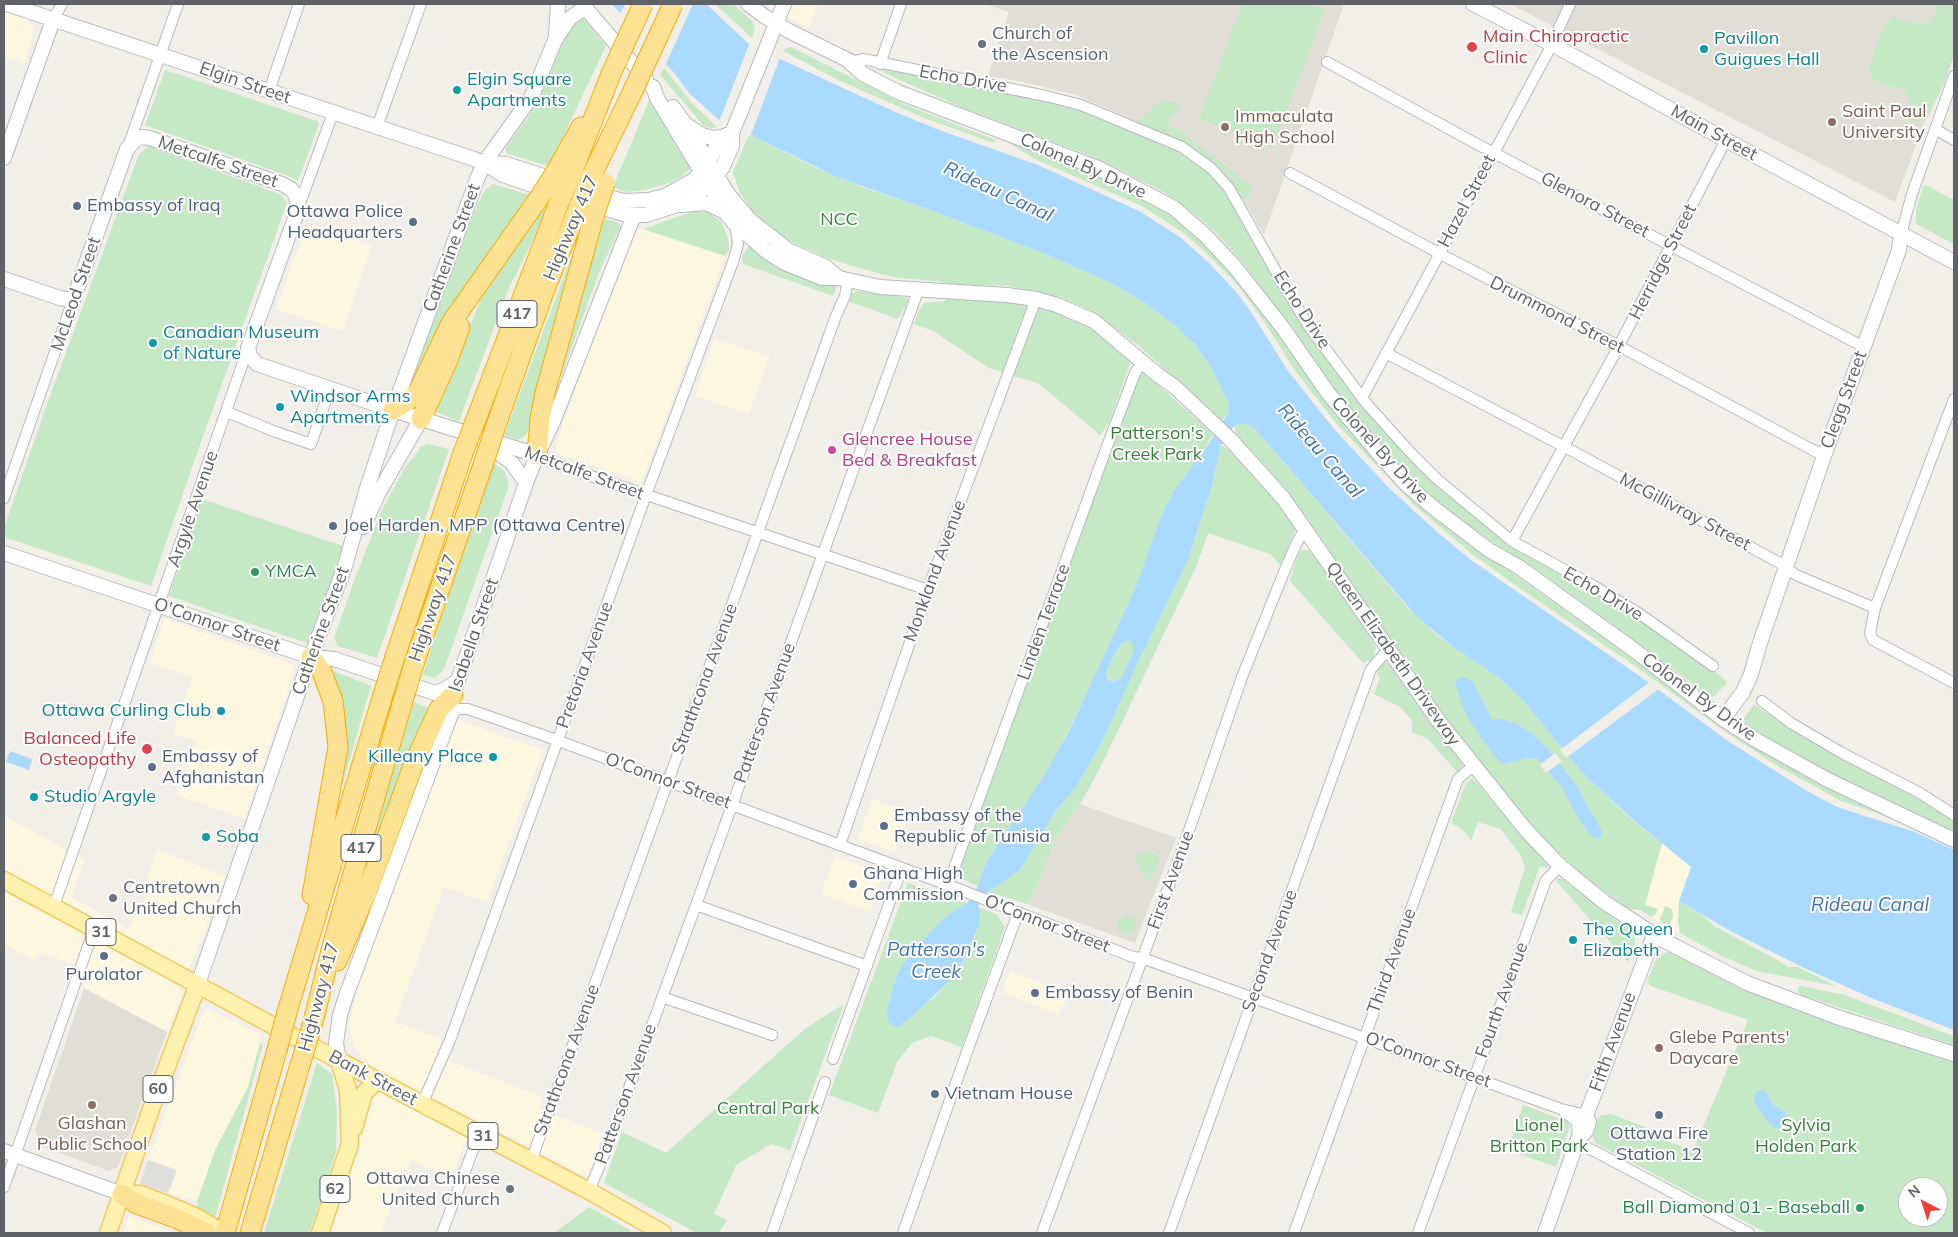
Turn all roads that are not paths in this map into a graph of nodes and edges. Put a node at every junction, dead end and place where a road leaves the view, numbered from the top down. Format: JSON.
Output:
{"nodes":[{"id":1,"x":7,"y":4,"type":"edge"},
{"id":2,"x":62,"y":4,"type":"edge"},
{"id":3,"x":178,"y":4,"type":"edge"},
{"id":4,"x":299,"y":4,"type":"edge"},
{"id":5,"x":421,"y":4,"type":"edge"},
{"id":6,"x":558,"y":4,"type":"edge"},
{"id":7,"x":644,"y":4,"type":"edge"},
{"id":8,"x":673,"y":4,"type":"edge"},
{"id":9,"x":748,"y":4,"type":"edge"},
{"id":10,"x":784,"y":4,"type":"edge"},
{"id":11,"x":901,"y":4,"type":"edge"},
{"id":12,"x":1473,"y":4,"type":"edge"},
{"id":13,"x":1570,"y":4,"type":"edge"},
{"id":14,"x":584,"y":6,"type":"edge"},
{"id":15,"x":53,"y":20,"type":"junction"},
{"id":16,"x":776,"y":24,"type":"junction"},
{"id":17,"x":555,"y":40,"type":"junction"},
{"id":18,"x":1552,"y":44,"type":"junction"},
{"id":19,"x":160,"y":54,"type":"junction"},
{"id":20,"x":849,"y":62,"type":"junction"},
{"id":21,"x":1327,"y":62,"type":"dead end"},
{"id":22,"x":880,"y":64,"type":"junction"},
{"id":23,"x":1954,"y":76,"type":"edge"},
{"id":24,"x":653,"y":87,"type":"junction"},
{"id":25,"x":269,"y":91,"type":"junction"},
{"id":26,"x":333,"y":113,"type":"junction"},
{"id":27,"x":686,"y":124,"type":"junction"},
{"id":28,"x":377,"y":127,"type":"junction"},
{"id":29,"x":1935,"y":130,"type":"junction"},
{"id":30,"x":727,"y":135,"type":"junction"},
{"id":31,"x":1726,"y":140,"type":"junction"},
{"id":32,"x":1954,"y":140,"type":"edge"},
{"id":33,"x":127,"y":149,"type":"junction"},
{"id":34,"x":1493,"y":152,"type":"junction"},
{"id":35,"x":4,"y":158,"type":"edge"},
{"id":36,"x":484,"y":163,"type":"junction"},
{"id":37,"x":705,"y":166,"type":"junction"},
{"id":38,"x":565,"y":171,"type":"junction"},
{"id":39,"x":1290,"y":173,"type":"dead end"},
{"id":40,"x":713,"y":181,"type":"junction"},
{"id":41,"x":678,"y":205,"type":"junction"},
{"id":42,"x":298,"y":210,"type":"junction"},
{"id":43,"x":726,"y":213,"type":"junction"},
{"id":44,"x":586,"y":214,"type":"junction"},
{"id":45,"x":634,"y":215,"type":"junction"},
{"id":46,"x":735,"y":224,"type":"junction"},
{"id":47,"x":1901,"y":234,"type":"junction"},
{"id":48,"x":1671,"y":246,"type":"junction"},
{"id":49,"x":1439,"y":253,"type":"junction"},
{"id":50,"x":1954,"y":262,"type":"edge"},
{"id":51,"x":4,"y":279,"type":"edge"},
{"id":52,"x":844,"y":280,"type":"junction"},
{"id":53,"x":918,"y":291,"type":"junction"},
{"id":54,"x":1036,"y":299,"type":"junction"},
{"id":55,"x":73,"y":300,"type":"junction"},
{"id":56,"x":464,"y":306,"type":"junction"},
{"id":57,"x":1619,"y":346,"type":"junction"},
{"id":58,"x":1864,"y":346,"type":"junction"},
{"id":59,"x":248,"y":348,"type":"junction"},
{"id":60,"x":1386,"y":353,"type":"junction"},
{"id":61,"x":1143,"y":361,"type":"junction"},
{"id":62,"x":330,"y":389,"type":"junction"},
{"id":63,"x":1362,"y":398,"type":"junction"},
{"id":64,"x":1954,"y":399,"type":"edge"},
{"id":65,"x":394,"y":410,"type":"junction"},
{"id":66,"x":227,"y":412,"type":"junction"},
{"id":67,"x":421,"y":419,"type":"junction"},
{"id":68,"x":477,"y":430,"type":"junction"},
{"id":69,"x":1565,"y":447,"type":"junction"},
{"id":70,"x":537,"y":455,"type":"junction"},
{"id":71,"x":1824,"y":456,"type":"junction"},
{"id":72,"x":526,"y":483,"type":"junction"},
{"id":73,"x":646,"y":495,"type":"junction"},
{"id":74,"x":4,"y":498,"type":"edge"},
{"id":75,"x":1305,"y":529,"type":"junction"},
{"id":76,"x":758,"y":532,"type":"junction"},
{"id":77,"x":1512,"y":541,"type":"junction"},
{"id":78,"x":4,"y":553,"type":"edge"},
{"id":79,"x":822,"y":553,"type":"junction"},
{"id":80,"x":345,"y":566,"type":"junction"},
{"id":81,"x":1786,"y":568,"type":"junction"},
{"id":82,"x":928,"y":590,"type":"junction"},
{"id":83,"x":160,"y":606,"type":"junction"},
{"id":84,"x":1875,"y":608,"type":"junction"},
{"id":85,"x":1388,"y":650,"type":"junction"},
{"id":86,"x":311,"y":657,"type":"junction"},
{"id":87,"x":1713,"y":666,"type":"dead end"},
{"id":88,"x":1954,"y":683,"type":"edge"},
{"id":89,"x":455,"y":688,"type":"junction"},
{"id":90,"x":1762,"y":701,"type":"dead end"},
{"id":91,"x":451,"y":714,"type":"junction"},
{"id":92,"x":1723,"y":718,"type":"junction"},
{"id":93,"x":558,"y":740,"type":"junction"},
{"id":94,"x":1468,"y":770,"type":"junction"},
{"id":95,"x":667,"y":782,"type":"junction"},
{"id":96,"x":731,"y":805,"type":"junction"},
{"id":97,"x":1954,"y":815,"type":"edge"},
{"id":98,"x":1954,"y":840,"type":"edge"},
{"id":99,"x":840,"y":845,"type":"junction"},
{"id":100,"x":1560,"y":866,"type":"junction"},
{"id":101,"x":902,"y":868,"type":"junction"},
{"id":102,"x":4,"y":880,"type":"edge"},
{"id":103,"x":948,"y":885,"type":"junction"},
{"id":104,"x":696,"y":905,"type":"junction"},
{"id":105,"x":54,"y":906,"type":"junction"},
{"id":106,"x":1018,"y":913,"type":"junction"},
{"id":107,"x":94,"y":929,"type":"junction"},
{"id":108,"x":1654,"y":935,"type":"junction"},
{"id":109,"x":1142,"y":958,"type":"junction"},
{"id":110,"x":867,"y":966,"type":"junction"},
{"id":111,"x":301,"y":968,"type":"junction"},
{"id":112,"x":198,"y":984,"type":"junction"},
{"id":113,"x":321,"y":993,"type":"junction"},
{"id":114,"x":662,"y":997,"type":"junction"},
{"id":115,"x":1253,"y":998,"type":"junction"},
{"id":116,"x":772,"y":1035,"type":"dead end"},
{"id":117,"x":1364,"y":1038,"type":"junction"},
{"id":118,"x":1954,"y":1054,"type":"edge"},
{"id":119,"x":833,"y":1059,"type":"dead end"},
{"id":120,"x":339,"y":1060,"type":"junction"},
{"id":121,"x":1474,"y":1077,"type":"junction"},
{"id":122,"x":378,"y":1080,"type":"junction"},
{"id":123,"x":825,"y":1082,"type":"dead end"},
{"id":124,"x":422,"y":1104,"type":"junction"},
{"id":125,"x":1561,"y":1109,"type":"junction"},
{"id":126,"x":1586,"y":1115,"type":"junction"},
{"id":127,"x":479,"y":1134,"type":"junction"},
{"id":128,"x":1578,"y":1141,"type":"junction"},
{"id":129,"x":350,"y":1144,"type":"junction"},
{"id":130,"x":9,"y":1153,"type":"edge"},
{"id":131,"x":530,"y":1161,"type":"junction"},
{"id":132,"x":4,"y":1187,"type":"edge"},
{"id":133,"x":589,"y":1191,"type":"junction"},
{"id":134,"x":122,"y":1194,"type":"junction"},
{"id":135,"x":644,"y":1228,"type":"edge"},
{"id":136,"x":225,"y":1230,"type":"edge"},
{"id":137,"x":108,"y":1233,"type":"edge"},
{"id":138,"x":207,"y":1233,"type":"edge"},
{"id":139,"x":250,"y":1233,"type":"edge"},
{"id":140,"x":320,"y":1233,"type":"edge"},
{"id":141,"x":442,"y":1233,"type":"edge"},
{"id":142,"x":663,"y":1233,"type":"edge"},
{"id":143,"x":772,"y":1233,"type":"edge"},
{"id":144,"x":903,"y":1233,"type":"edge"},
{"id":145,"x":1042,"y":1233,"type":"edge"},
{"id":146,"x":1169,"y":1233,"type":"edge"},
{"id":147,"x":1294,"y":1233,"type":"edge"},
{"id":148,"x":1418,"y":1233,"type":"edge"},
{"id":149,"x":1545,"y":1233,"type":"edge"},
{"id":150,"x":1749,"y":1233,"type":"edge"}],
"edges":[{"from":1,"to":15,"type":"main road","name":"Elgin Street"},
{"from":2,"to":15,"type":"street"},
{"from":3,"to":19,"type":"street","name":"McLeod Street"},
{"from":4,"to":25,"type":"street"},
{"from":5,"to":28,"type":"street"},
{"from":6,"to":17,"type":"main road"},
{"from":7,"to":38,"type":"highway","number":"417","bridge":true},
{"from":8,"to":44,"type":"highway","bridge":true},
{"from":9,"to":16,"type":"main road","name":"Colonel By Drive"},
{"from":10,"to":16,"type":"main road"},
{"from":11,"to":22,"type":"street"},
{"from":12,"to":18,"type":"main road","name":"Main Street"},
{"from":13,"to":18,"type":"street","name":"Hazel Street"},
{"from":14,"to":17,"type":"main road"},
{"from":14,"to":24,"type":"main road","name":"Queen Elizabeth Driveway"},
{"from":15,"to":19,"type":"main road","name":"Elgin Street"},
{"from":15,"to":35,"type":"main road"},
{"from":16,"to":20,"type":"main road","name":"Colonel By Drive"},
{"from":16,"to":30,"type":"main road"},
{"from":17,"to":36,"type":"main road","name":"Catherine Street"},
{"from":18,"to":31,"type":"main road","name":"Main Street"},
{"from":18,"to":34,"type":"street","name":"Hazel Street"},
{"from":19,"to":25,"type":"main road","name":"Elgin Street"},
{"from":19,"to":33,"type":"street","name":"McLeod Street"},
{"from":20,"to":22,"type":"street","name":"Echo Drive"},
{"from":20,"to":92,"type":"main road","name":"Colonel By Drive"},
{"from":21,"to":34,"type":"street","name":"Glenora Street"},
{"from":22,"to":63,"type":"street","name":"Echo Drive"},
{"from":23,"to":29,"type":"street","name":"Clegg Street"},
{"from":24,"to":27,"type":"main road","name":"Queen Elizabeth Driveway"},
{"from":24,"to":37,"type":"main road","name":"Queen Elizabeth Driveway"},
{"from":25,"to":26,"type":"main road","name":"Elgin Street"},
{"from":26,"to":28,"type":"main road","name":"Elgin Street"},
{"from":26,"to":42,"type":"street","name":"Argyle Avenue"},
{"from":27,"to":30,"type":"main road"},
{"from":27,"to":37,"type":"main road","name":"Queen Elizabeth Driveway"},
{"from":28,"to":36,"type":"main road","name":"Elgin Street"},
{"from":29,"to":32,"type":"street"},
{"from":29,"to":47,"type":"street","name":"Clegg Street"},
{"from":30,"to":37,"type":"main road"},
{"from":30,"to":40,"type":"main road"},
{"from":31,"to":47,"type":"main road","name":"Main Street"},
{"from":31,"to":48,"type":"street","name":"Herridge Street"},
{"from":33,"to":42,"type":"main road","name":"Metcalfe Street"},
{"from":33,"to":55,"type":"main road","name":"McLeod Street"},
{"from":34,"to":48,"type":"street","name":"Glenora Street"},
{"from":34,"to":49,"type":"street","name":"Hazel Street"},
{"from":36,"to":37,"type":"main road","name":"Elgin Street"},
{"from":36,"to":45,"type":"main road","name":"Elgin Street"},
{"from":36,"to":65,"type":"main road","name":"Catherine Street","number":"60"},
{"from":37,"to":40,"type":"main road","name":"Queen Elizabeth Driveway"},
{"from":38,"to":56,"type":"highway","bridge":true},
{"from":38,"to":68,"type":"highway","number":"417","bridge":true},
{"from":39,"to":49,"type":"street","name":"Drummond Street"},
{"from":40,"to":41,"type":"main road","name":"Elgin Street"},
{"from":40,"to":43,"type":"main road","name":"Queen Elizabeth Driveway"},
{"from":40,"to":52,"type":"main road","name":"Queen Elizabeth Driveway"},
{"from":41,"to":43,"type":"main road"},
{"from":41,"to":45,"type":"main road","name":"Elgin Street"},
{"from":42,"to":59,"type":"main road","name":"Argyle Avenue"},
{"from":43,"to":46,"type":"main road","name":"Queen Elizabeth Driveway"},
{"from":44,"to":70,"type":"highway"},
{"from":44,"to":113,"type":"highway","name":"Highway 417","number":"417","bridge":true},
{"from":45,"to":70,"type":"main road","name":"Isabella Street","number":"62"},
{"from":46,"to":52,"type":"main road","name":"Queen Elizabeth Driveway"},
{"from":46,"to":73,"type":"street","name":"Pretoria Avenue"},
{"from":47,"to":50,"type":"main road","name":"Main Street"},
{"from":47,"to":58,"type":"main road","name":"Clegg Street"},
{"from":48,"to":57,"type":"street","name":"Herridge Street"},
{"from":48,"to":58,"type":"street","name":"Glenora Street"},
{"from":49,"to":57,"type":"street","name":"Drummond Street"},
{"from":49,"to":60,"type":"street","name":"Hazel Street"},
{"from":51,"to":55,"type":"main road"},
{"from":52,"to":53,"type":"main road","name":"Queen Elizabeth Driveway"},
{"from":52,"to":76,"type":"street","name":"Strathcona Avenue"},
{"from":53,"to":54,"type":"main road","name":"Queen Elizabeth Driveway"},
{"from":53,"to":79,"type":"street","name":"Patterson Avenue"},
{"from":54,"to":61,"type":"main road","name":"Queen Elizabeth Driveway"},
{"from":54,"to":82,"type":"street","name":"Monkland Avenue"},
{"from":55,"to":74,"type":"street","name":"McLeod Street"},
{"from":56,"to":65,"type":"highway"},
{"from":56,"to":67,"type":"highway"},
{"from":57,"to":69,"type":"street","name":"Herridge Street"},
{"from":57,"to":71,"type":"street","name":"Drummond Street"},
{"from":58,"to":71,"type":"main road","name":"Clegg Street"},
{"from":59,"to":62,"type":"main road","name":"Metcalfe Street"},
{"from":59,"to":66,"type":"street","name":"Argyle Avenue"},
{"from":60,"to":63,"type":"street","name":"Hazel Street"},
{"from":60,"to":69,"type":"street","name":"McGillivray Street"},
{"from":61,"to":75,"type":"main road","name":"Queen Elizabeth Driveway"},
{"from":61,"to":103,"type":"street","name":"Linden Terrace"},
{"from":62,"to":65,"type":"main road","name":"Metcalfe Street"},
{"from":62,"to":66,"type":"street"},
{"from":63,"to":77,"type":"street","name":"Echo Drive"},
{"from":64,"to":84,"type":"street"},
{"from":65,"to":67,"type":"main road","name":"Metcalfe Street"},
{"from":65,"to":80,"type":"main road","name":"Catherine Street","number":"60"},
{"from":66,"to":83,"type":"street","name":"Argyle Avenue"},
{"from":67,"to":68,"type":"main road","name":"Metcalfe Street"},
{"from":67,"to":80,"type":"main road"},
{"from":68,"to":70,"type":"main road","name":"Metcalfe Street"},
{"from":68,"to":72,"type":"main road"},
{"from":68,"to":111,"type":"highway","number":"417","bridge":true},
{"from":69,"to":77,"type":"street","name":"Herridge Street"},
{"from":69,"to":81,"type":"street","name":"McGillivray Street"},
{"from":70,"to":72,"type":"main road","name":"Isabella Street","number":"62"},
{"from":70,"to":73,"type":"street","name":"Metcalfe Street"},
{"from":71,"to":81,"type":"main road","name":"Clegg Street"},
{"from":72,"to":89,"type":"main road","name":"Isabella Street","number":"62"},
{"from":73,"to":76,"type":"street","name":"Metcalfe Street"},
{"from":73,"to":93,"type":"street","name":"Pretoria Avenue"},
{"from":75,"to":85,"type":"main road","name":"Queen Elizabeth Driveway"},
{"from":75,"to":109,"type":"street","name":"First Avenue"},
{"from":76,"to":79,"type":"street","name":"Metcalfe Street"},
{"from":76,"to":95,"type":"street","name":"Strathcona Avenue"},
{"from":77,"to":87,"type":"street","name":"Echo Drive"},
{"from":78,"to":83,"type":"main road","name":"O'Connor Street"},
{"from":79,"to":82,"type":"street","name":"Metcalfe Street"},
{"from":79,"to":96,"type":"street","name":"Patterson Avenue"},
{"from":80,"to":86,"type":"main road","name":"Catherine Street","number":"60"},
{"from":81,"to":84,"type":"street","name":"McGillivray Street"},
{"from":81,"to":92,"type":"main road","name":"Clegg Street"},
{"from":82,"to":99,"type":"street","name":"Monkland Avenue"},
{"from":83,"to":86,"type":"main road","name":"O'Connor Street"},
{"from":83,"to":105,"type":"street","name":"Argyle Avenue"},
{"from":84,"to":88,"type":"street"},
{"from":85,"to":94,"type":"main road","name":"Queen Elizabeth Driveway"},
{"from":85,"to":115,"type":"street","name":"Second Avenue"},
{"from":86,"to":89,"type":"main road","name":"O'Connor Street"},
{"from":86,"to":111,"type":"highway"},
{"from":86,"to":112,"type":"main road","name":"Catherine Street","number":"60"},
{"from":89,"to":91,"type":"main road","name":"Isabella Street","number":"62"},
{"from":89,"to":113,"type":"highway"},
{"from":90,"to":97,"type":"street"},
{"from":91,"to":93,"type":"street","name":"O'Connor Street"},
{"from":91,"to":120,"type":"main road","name":"Isabella Street","number":"62"},
{"from":92,"to":98,"type":"main road","name":"Colonel By Drive"},
{"from":93,"to":95,"type":"street","name":"O'Connor Street"},
{"from":93,"to":124,"type":"street","name":"Pretoria Avenue"},
{"from":94,"to":100,"type":"main road","name":"Queen Elizabeth Driveway"},
{"from":94,"to":117,"type":"street","name":"Third Avenue"},
{"from":95,"to":96,"type":"street","name":"O'Connor Street"},
{"from":95,"to":131,"type":"street","name":"Strathcona Avenue"},
{"from":96,"to":99,"type":"street","name":"O'Connor Street"},
{"from":96,"to":104,"type":"street","name":"Patterson Avenue"},
{"from":99,"to":101,"type":"street","name":"O'Connor Street"},
{"from":100,"to":108,"type":"main road","name":"Queen Elizabeth Driveway"},
{"from":100,"to":121,"type":"street","name":"Fourth Avenue"},
{"from":101,"to":103,"type":"street","name":"O'Connor Street"},
{"from":101,"to":110,"type":"street"},
{"from":102,"to":105,"type":"main road","name":"Bank Street","number":"31"},
{"from":103,"to":106,"type":"street","name":"O'Connor Street"},
{"from":104,"to":110,"type":"street"},
{"from":104,"to":114,"type":"street","name":"Patterson Avenue"},
{"from":105,"to":107,"type":"main road","name":"Bank Street","number":"31"},
{"from":106,"to":109,"type":"street","name":"O'Connor Street"},
{"from":106,"to":144,"type":"street"},
{"from":107,"to":112,"type":"main road","name":"Bank Street","number":"31"},
{"from":107,"to":130,"type":"street"},
{"from":108,"to":118,"type":"main road","name":"Queen Elizabeth Driveway"},
{"from":108,"to":126,"type":"main road","name":"Fifth Avenue"},
{"from":109,"to":115,"type":"street","name":"O'Connor Street"},
{"from":109,"to":145,"type":"street","name":"First Avenue"},
{"from":110,"to":119,"type":"street"},
{"from":111,"to":136,"type":"highway","number":"417","bridge":true},
{"from":112,"to":120,"type":"main road","name":"Bank Street","number":"31"},
{"from":112,"to":134,"type":"main road","name":"Catherine Street","number":"60"},
{"from":113,"to":139,"type":"highway","name":"Highway 417","number":"417","bridge":true},
{"from":114,"to":116,"type":"street"},
{"from":114,"to":133,"type":"street","name":"Patterson Avenue"},
{"from":115,"to":117,"type":"street","name":"O'Connor Street"},
{"from":115,"to":146,"type":"street","name":"Second Avenue"},
{"from":117,"to":121,"type":"street","name":"O'Connor Street"},
{"from":117,"to":147,"type":"street","name":"Third Avenue"},
{"from":120,"to":122,"type":"main road","name":"Bank Street","number":"31"},
{"from":120,"to":129,"type":"main road","number":"62"},
{"from":121,"to":125,"type":"street","name":"O'Connor Street"},
{"from":121,"to":148,"type":"street","name":"Fourth Avenue"},
{"from":122,"to":124,"type":"main road","name":"Bank Street","number":"31"},
{"from":122,"to":129,"type":"main road"},
{"from":123,"to":143,"type":"street"},
{"from":124,"to":127,"type":"main road","name":"Bank Street","number":"31"},
{"from":125,"to":126,"type":"street","name":"O'Connor Street"},
{"from":125,"to":128,"type":"street","name":"O'Connor Street"},
{"from":126,"to":128,"type":"main road","name":"Fifth Avenue"},
{"from":127,"to":131,"type":"main road","name":"Bank Street","number":"31"},
{"from":127,"to":141,"type":"street"},
{"from":128,"to":149,"type":"main road","name":"Fifth Avenue"},
{"from":128,"to":150,"type":"street"},
{"from":129,"to":140,"type":"main road","number":"62"},
{"from":130,"to":132,"type":"street"},
{"from":130,"to":134,"type":"main road"},
{"from":131,"to":133,"type":"main road","name":"Bank Street","number":"31"},
{"from":133,"to":135,"type":"main road","name":"Bank Street","number":"31"},
{"from":134,"to":136,"type":"main road"},
{"from":134,"to":137,"type":"main road","name":"Catherine Street","number":"60"},
{"from":134,"to":138,"type":"highway"},
{"from":135,"to":142,"type":"main road","name":"Bank Street","number":"31"}]}
